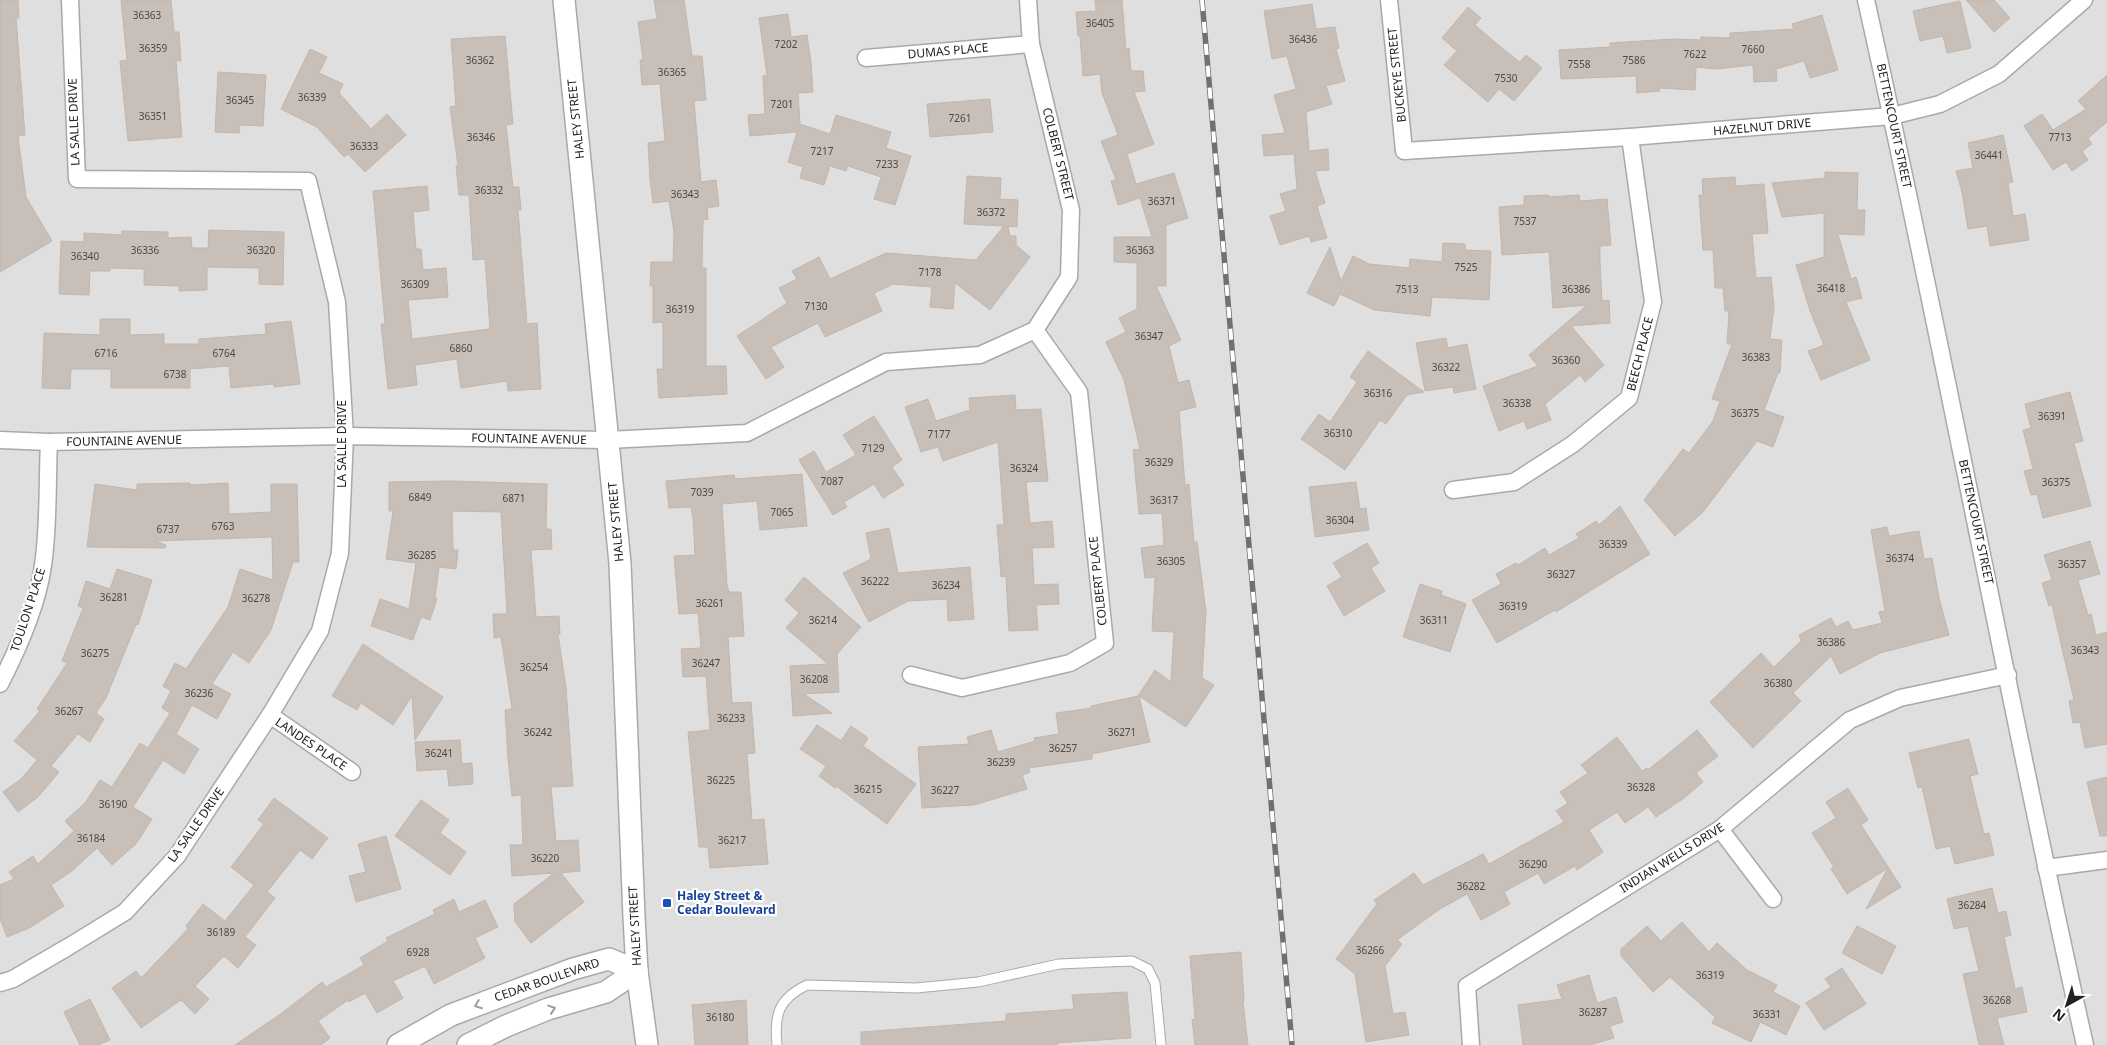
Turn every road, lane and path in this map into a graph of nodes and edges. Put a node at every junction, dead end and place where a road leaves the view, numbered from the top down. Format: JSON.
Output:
{"nodes":[{"id":1,"x":70,"y":0,"type":"edge"},
{"id":2,"x":564,"y":0,"type":"edge"},
{"id":3,"x":1028,"y":0,"type":"edge"},
{"id":4,"x":1389,"y":0,"type":"edge"},
{"id":5,"x":1866,"y":0,"type":"edge"},
{"id":6,"x":2084,"y":0,"type":"edge"},
{"id":7,"x":1031,"y":44,"type":"junction"},
{"id":8,"x":866,"y":58,"type":"dead end"},
{"id":9,"x":1892,"y":116,"type":"junction"},
{"id":10,"x":1630,"y":137,"type":"junction"},
{"id":11,"x":1404,"y":150,"type":"joint"},
{"id":12,"x":1036,"y":330,"type":"junction"},
{"id":13,"x":345,"y":436,"type":"junction"},
{"id":14,"x":0,"y":440,"type":"edge"},
{"id":15,"x":608,"y":440,"type":"junction"},
{"id":16,"x":49,"y":442,"type":"junction"},
{"id":17,"x":1453,"y":490,"type":"dead end"},
{"id":18,"x":2008,"y":674,"type":"junction"},
{"id":19,"x":911,"y":675,"type":"dead end"},
{"id":20,"x":0,"y":684,"type":"edge"},
{"id":21,"x":270,"y":716,"type":"junction"},
{"id":22,"x":352,"y":772,"type":"dead end"},
{"id":23,"x":1720,"y":829,"type":"junction"},
{"id":24,"x":2107,"y":860,"type":"edge"},
{"id":25,"x":2046,"y":868,"type":"junction"},
{"id":26,"x":1773,"y":899,"type":"dead end"},
{"id":27,"x":637,"y":971,"type":"junction"},
{"id":28,"x":0,"y":983,"type":"edge"},
{"id":29,"x":398,"y":1045,"type":"edge"},
{"id":30,"x":468,"y":1045,"type":"edge"},
{"id":31,"x":646,"y":1045,"type":"edge"},
{"id":32,"x":777,"y":1045,"type":"edge"},
{"id":33,"x":1161,"y":1045,"type":"edge"},
{"id":34,"x":1471,"y":1045,"type":"edge"},
{"id":35,"x":2085,"y":1045,"type":"edge"}],
"edges":[{"from":1,"to":13,"type":"street","name":"LA SALLE DRIVE"},
{"from":2,"to":15,"type":"street","name":"HALEY STREET"},
{"from":3,"to":7,"type":"street","name":"COLBERT STREET"},
{"from":4,"to":11,"type":"street","name":"BUCKEYE STREET"},
{"from":5,"to":9,"type":"street","name":"BETTENCOURT STREET"},
{"from":6,"to":9,"type":"street","name":"HAZELNUT DRIVE"},
{"from":7,"to":8,"type":"street","name":"DUMAS PLACE"},
{"from":7,"to":12,"type":"street","name":"COLBERT STREET"},
{"from":9,"to":10,"type":"street","name":"HAZELNUT DRIVE"},
{"from":9,"to":18,"type":"street","name":"BETTENCOURT STREET"},
{"from":10,"to":11,"type":"street","name":"HAZELNUT DRIVE"},
{"from":10,"to":17,"type":"street","name":"BEECH PLACE"},
{"from":12,"to":15,"type":"street","name":"FOUNTAINE AVENUE"},
{"from":12,"to":19,"type":"street","name":"COLBERT PLACE"},
{"from":13,"to":15,"type":"street","name":"FOUNTAINE AVENUE"},
{"from":13,"to":16,"type":"street","name":"FOUNTAINE AVENUE"},
{"from":13,"to":21,"type":"street","name":"LA SALLE DRIVE"},
{"from":14,"to":16,"type":"street","name":"FOUNTAINE AVENUE"},
{"from":15,"to":27,"type":"street","name":"HALEY STREET"},
{"from":16,"to":20,"type":"street","name":"TOULON PLACE"},
{"from":18,"to":23,"type":"street","name":"INDIAN WELLS DRIVE"},
{"from":18,"to":25,"type":"street","name":"BETTENCOURT STREET"},
{"from":21,"to":22,"type":"street","name":"LANDES PLACE"},
{"from":21,"to":28,"type":"street","name":"LA SALLE DRIVE"},
{"from":23,"to":26,"type":"street"},
{"from":23,"to":34,"type":"street","name":"INDIAN WELLS DRIVE"},
{"from":24,"to":25,"type":"street"},
{"from":25,"to":35,"type":"street","name":"BETTENCOURT STREET"},
{"from":27,"to":29,"type":"street","name":"CEDAR BOULEVARD","one_way":true},
{"from":30,"to":27,"type":"street","one_way":true},
{"from":27,"to":31,"type":"street","name":"HALEY STREET"},
{"from":32,"to":33,"type":"lane"}]}
